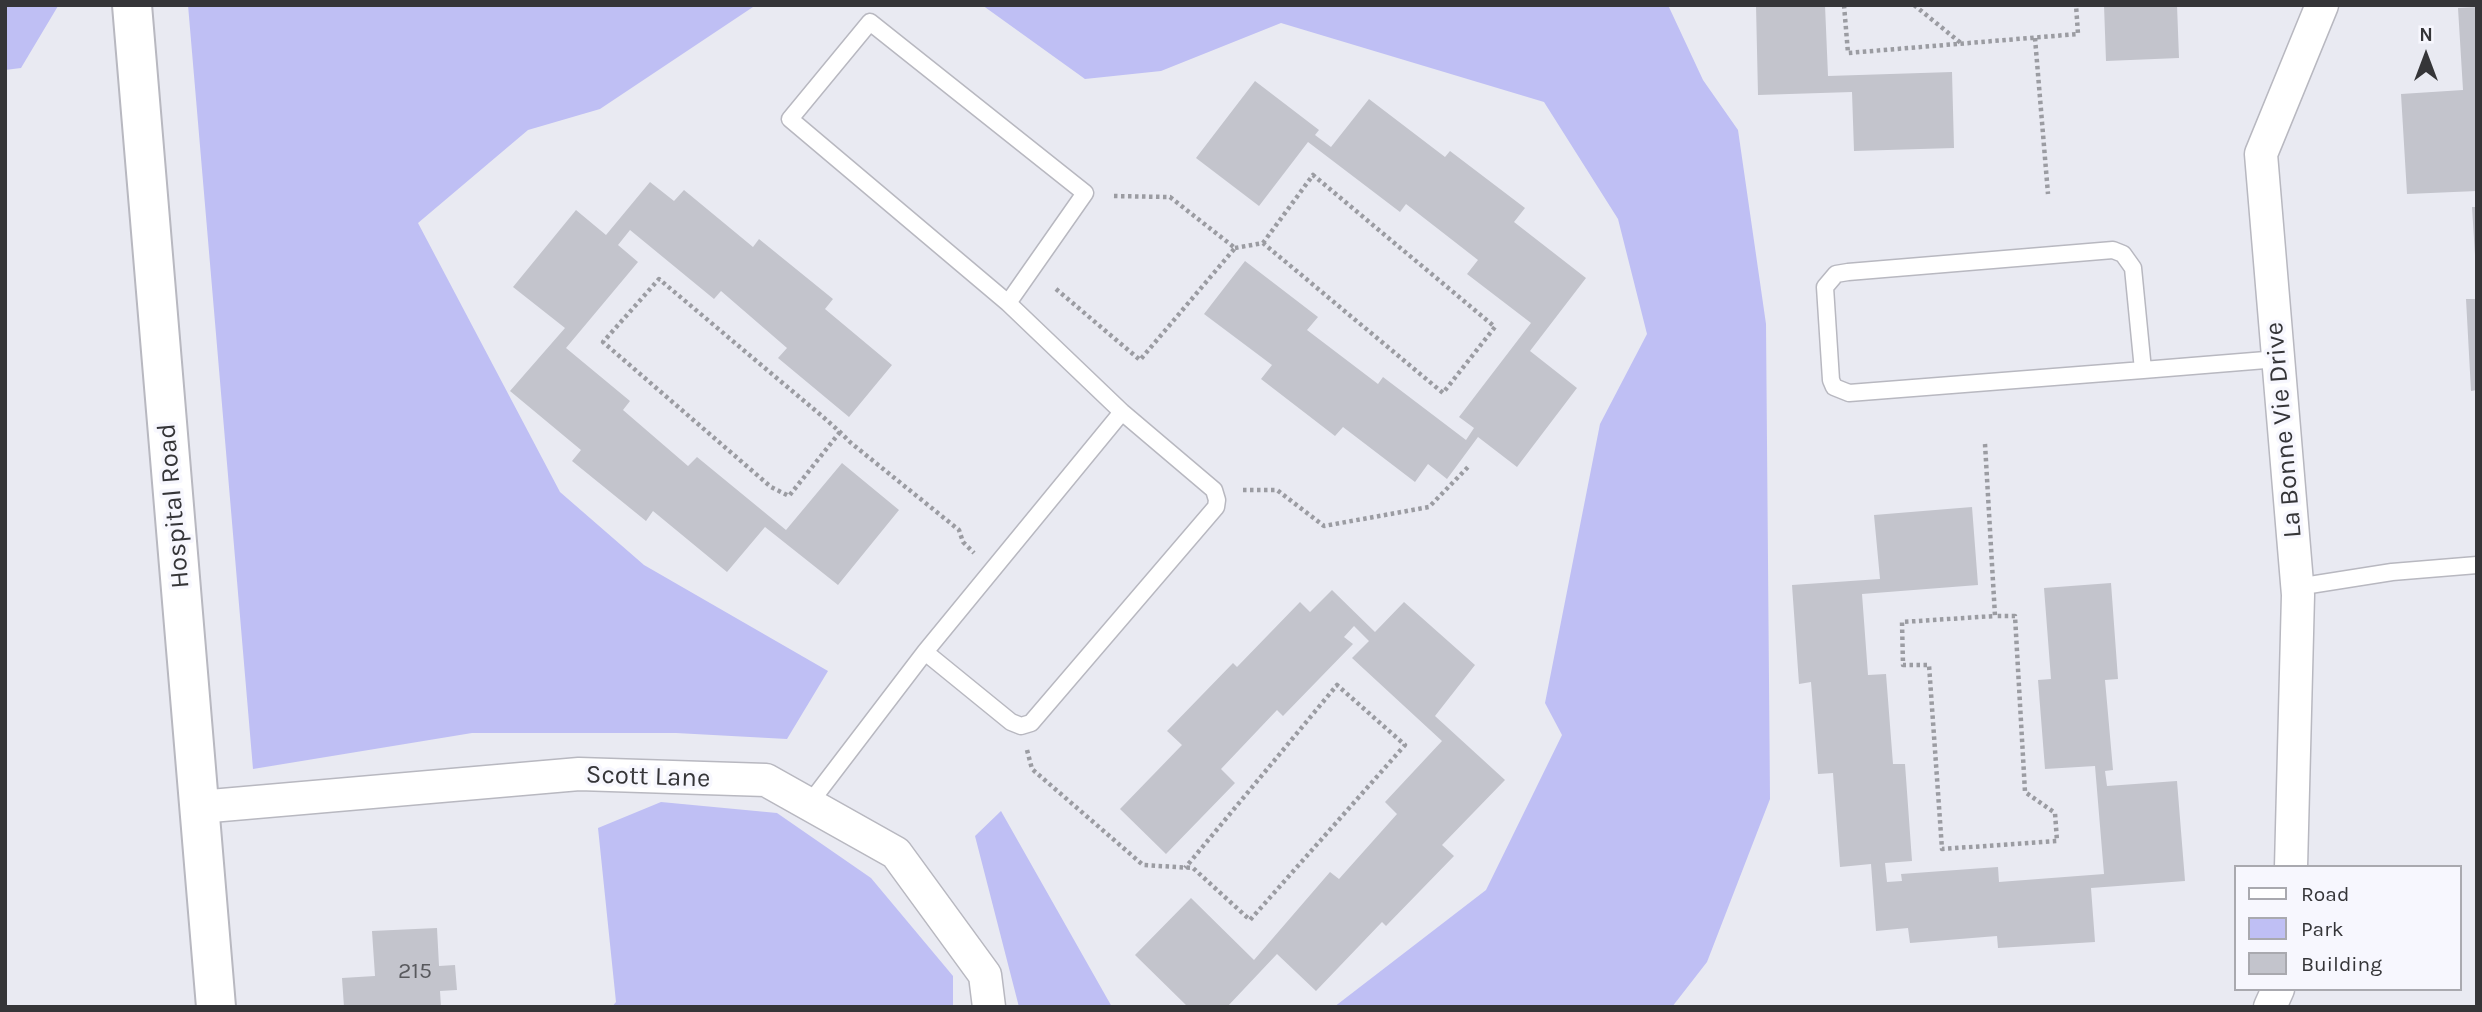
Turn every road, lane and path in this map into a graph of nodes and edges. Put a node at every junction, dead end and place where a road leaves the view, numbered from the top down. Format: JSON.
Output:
{"nodes":[{"id":1,"x":132,"y":5,"type":"edge"},
{"id":2,"x":1844,"y":5,"type":"edge"},
{"id":3,"x":1914,"y":5,"type":"edge"},
{"id":4,"x":2076,"y":5,"type":"edge"},
{"id":5,"x":2322,"y":5,"type":"edge"},
{"id":6,"x":2035,"y":37,"type":"junction"},
{"id":7,"x":1962,"y":44,"type":"junction"},
{"id":8,"x":1085,"y":193,"type":"junction"},
{"id":9,"x":2049,"y":194,"type":"dead end"},
{"id":10,"x":1262,"y":243,"type":"junction"},
{"id":11,"x":1235,"y":248,"type":"junction"},
{"id":12,"x":1056,"y":289,"type":"dead end"},
{"id":13,"x":1008,"y":303,"type":"junction"},
{"id":14,"x":2278,"y":359,"type":"junction"},
{"id":15,"x":2143,"y":370,"type":"junction"},
{"id":16,"x":1122,"y":412,"type":"junction"},
{"id":17,"x":840,"y":432,"type":"junction"},
{"id":18,"x":1985,"y":444,"type":"dead end"},
{"id":19,"x":1468,"y":467,"type":"dead end"},
{"id":20,"x":1214,"y":491,"type":"junction"},
{"id":21,"x":2477,"y":565,"type":"edge"},
{"id":22,"x":992,"y":570,"type":"junction"},
{"id":23,"x":2297,"y":587,"type":"junction"},
{"id":24,"x":1995,"y":616,"type":"junction"},
{"id":25,"x":925,"y":652,"type":"junction"},
{"id":26,"x":1021,"y":726,"type":"junction"},
{"id":27,"x":809,"y":804,"type":"junction"},
{"id":28,"x":200,"y":807,"type":"junction"},
{"id":29,"x":2291,"y":865,"type":"edge"},
{"id":30,"x":1185,"y":868,"type":"junction"},
{"id":31,"x":2277,"y":991,"type":"edge"},
{"id":32,"x":216,"y":1007,"type":"edge"},
{"id":33,"x":989,"y":1007,"type":"edge"},
{"id":34,"x":2270,"y":1007,"type":"edge"}],
"edges":[{"from":1,"to":28,"type":"street","name":"Hospital Road"},
{"from":2,"to":7,"type":"path"},
{"from":3,"to":7,"type":"path"},
{"from":4,"to":6,"type":"path"},
{"from":5,"to":14,"type":"street","name":"La Bonne Vie Drive"},
{"from":6,"to":7,"type":"path"},
{"from":6,"to":9,"type":"path"},
{"from":8,"to":11,"type":"path"},
{"from":8,"to":13,"type":"lane"},
{"from":8,"to":13,"type":"lane"},
{"from":10,"to":10,"type":"path"},
{"from":10,"to":11,"type":"path"},
{"from":11,"to":12,"type":"path"},
{"from":13,"to":16,"type":"lane"},
{"from":14,"to":15,"type":"lane"},
{"from":14,"to":23,"type":"street","name":"La Bonne Vie Drive"},
{"from":15,"to":15,"type":"lane"},
{"from":16,"to":20,"type":"lane"},
{"from":16,"to":22,"type":"lane"},
{"from":17,"to":17,"type":"path"},
{"from":17,"to":22,"type":"path"},
{"from":18,"to":24,"type":"path"},
{"from":19,"to":20,"type":"path"},
{"from":20,"to":26,"type":"lane"},
{"from":21,"to":23,"type":"lane"},
{"from":22,"to":25,"type":"lane"},
{"from":23,"to":29,"type":"street","name":"La Bonne Vie Drive"},
{"from":24,"to":24,"type":"path"},
{"from":25,"to":26,"type":"lane"},
{"from":25,"to":27,"type":"lane"},
{"from":26,"to":30,"type":"path"},
{"from":27,"to":28,"type":"street","name":"Scott Lane"},
{"from":27,"to":33,"type":"street","name":"Scott Lane"},
{"from":28,"to":32,"type":"street","name":"Hospital Road"},
{"from":30,"to":30,"type":"path"},
{"from":31,"to":34,"type":"street"}]}
